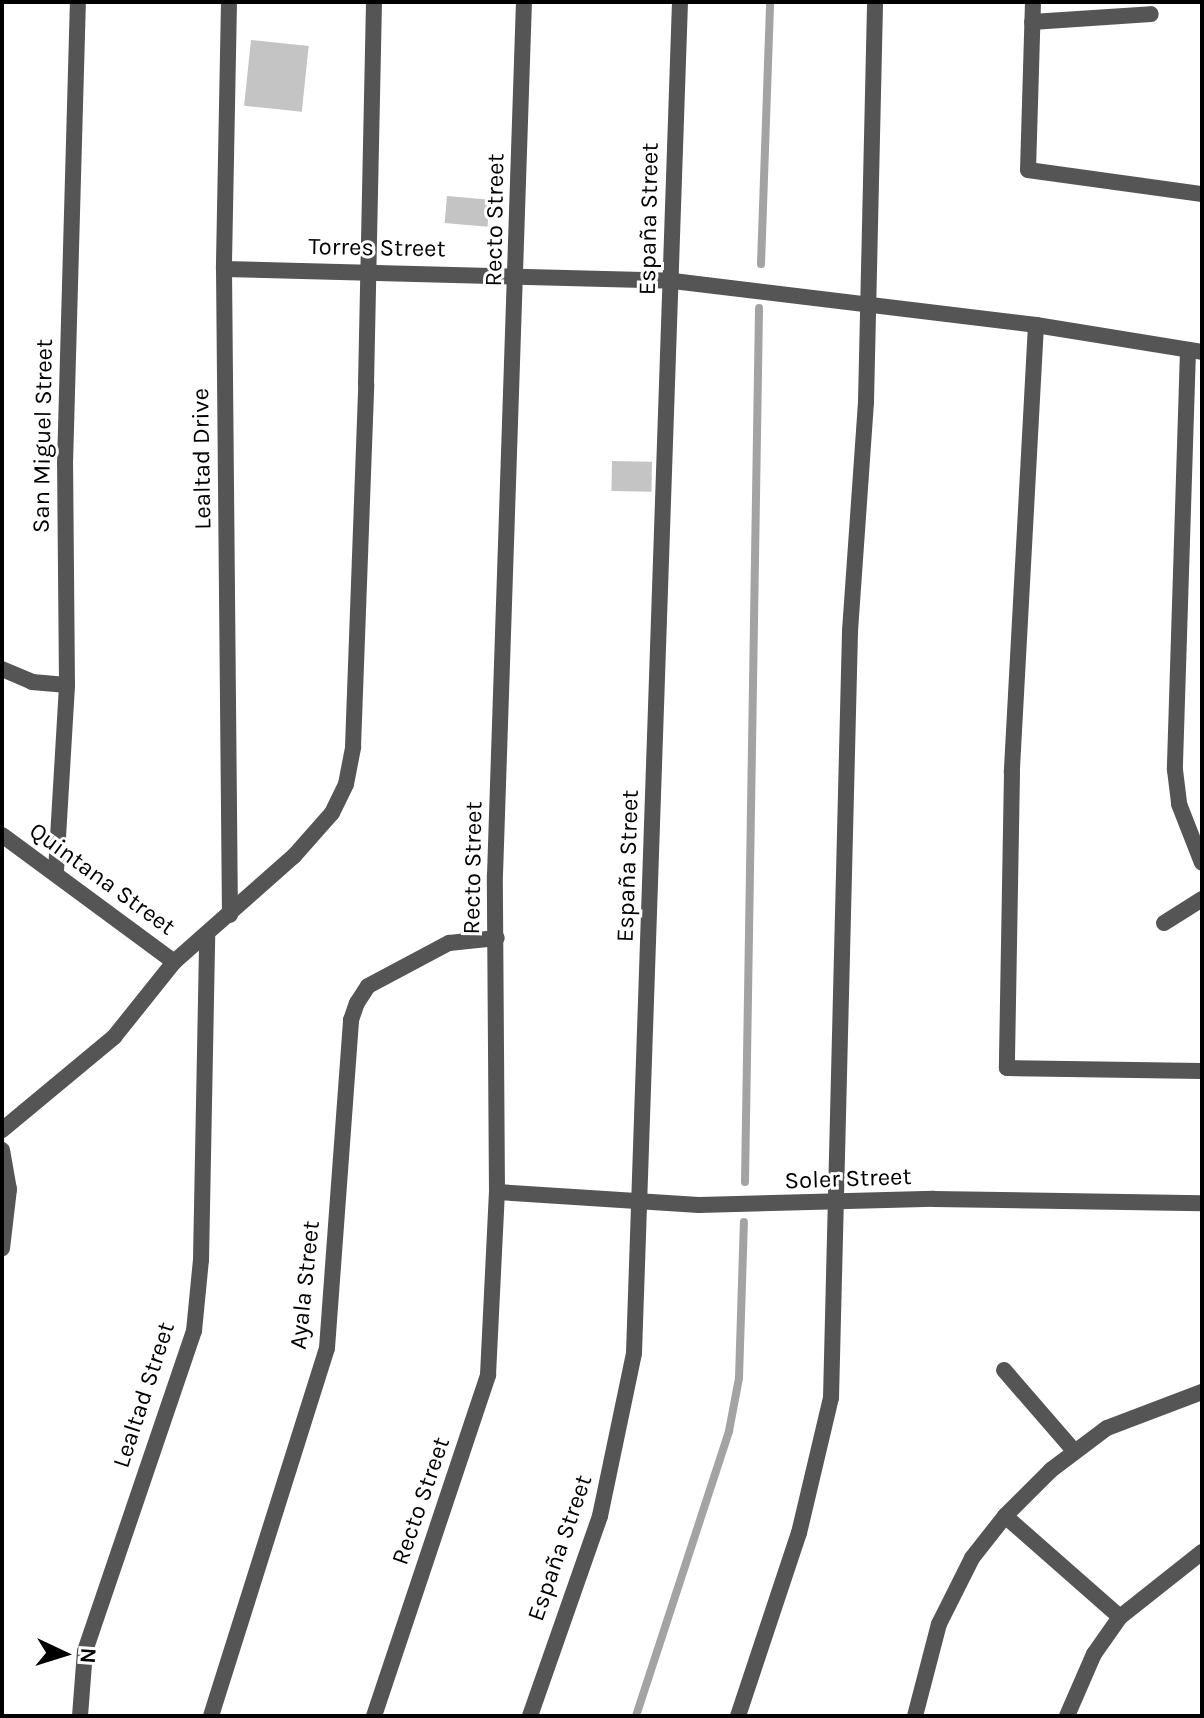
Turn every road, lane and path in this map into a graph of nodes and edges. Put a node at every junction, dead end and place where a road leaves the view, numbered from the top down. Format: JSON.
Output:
{"nodes":[{"id":1,"x":78,"y":2,"type":"edge"},
{"id":2,"x":229,"y":2,"type":"edge"},
{"id":3,"x":374,"y":2,"type":"edge"},
{"id":4,"x":524,"y":2,"type":"edge"},
{"id":5,"x":680,"y":2,"type":"edge"},
{"id":6,"x":875,"y":2,"type":"edge"},
{"id":7,"x":1033,"y":2,"type":"edge"},
{"id":8,"x":1151,"y":14,"type":"dead end"},
{"id":9,"x":1032,"y":22,"type":"junction"},
{"id":10,"x":1202,"y":194,"type":"edge"},
{"id":11,"x":224,"y":269,"type":"junction"},
{"id":12,"x":365,"y":271,"type":"junction"},
{"id":13,"x":519,"y":276,"type":"junction"},
{"id":14,"x":673,"y":281,"type":"junction"},
{"id":15,"x":869,"y":304,"type":"junction"},
{"id":16,"x":1036,"y":325,"type":"junction"},
{"id":17,"x":1195,"y":351,"type":"edge"},
{"id":18,"x":2,"y":669,"type":"edge"},
{"id":19,"x":67,"y":685,"type":"junction"},
{"id":20,"x":2,"y":835,"type":"edge"},
{"id":21,"x":1202,"y":863,"type":"edge"},
{"id":22,"x":56,"y":871,"type":"junction"},
{"id":23,"x":1202,"y":899,"type":"edge"},
{"id":24,"x":230,"y":915,"type":"junction"},
{"id":25,"x":1164,"y":923,"type":"dead end"},
{"id":26,"x":207,"y":937,"type":"junction"},
{"id":27,"x":497,"y":938,"type":"junction"},
{"id":28,"x":174,"y":962,"type":"junction"},
{"id":29,"x":1202,"y":1071,"type":"edge"},
{"id":30,"x":2,"y":1130,"type":"edge"},
{"id":31,"x":2,"y":1150,"type":"edge"},
{"id":32,"x":497,"y":1192,"type":"junction"},
{"id":33,"x":640,"y":1200,"type":"junction"},
{"id":34,"x":837,"y":1203,"type":"junction"},
{"id":35,"x":1202,"y":1203,"type":"edge"},
{"id":36,"x":2,"y":1249,"type":"edge"},
{"id":37,"x":1004,"y":1370,"type":"dead end"},
{"id":38,"x":1202,"y":1392,"type":"edge"},
{"id":39,"x":1075,"y":1452,"type":"junction"},
{"id":40,"x":1005,"y":1516,"type":"junction"},
{"id":41,"x":1202,"y":1552,"type":"edge"},
{"id":42,"x":1120,"y":1617,"type":"junction"},
{"id":43,"x":80,"y":1716,"type":"edge"},
{"id":44,"x":211,"y":1716,"type":"edge"},
{"id":45,"x":374,"y":1716,"type":"edge"},
{"id":46,"x":530,"y":1716,"type":"edge"},
{"id":47,"x":738,"y":1716,"type":"edge"},
{"id":48,"x":915,"y":1716,"type":"edge"},
{"id":49,"x":1067,"y":1716,"type":"edge"}],
"edges":[{"from":1,"to":19,"type":"street","name":"San Miguel Street"},
{"from":2,"to":11,"type":"street","name":"Lealtad Drive"},
{"from":3,"to":12,"type":"street"},
{"from":4,"to":13,"type":"street","name":"Recto Street"},
{"from":5,"to":14,"type":"street","name":"España Street"},
{"from":6,"to":15,"type":"street"},
{"from":7,"to":9,"type":"street"},
{"from":8,"to":9,"type":"street"},
{"from":9,"to":10,"type":"street"},
{"from":11,"to":12,"type":"street","name":"Torres Street"},
{"from":11,"to":24,"type":"street","name":"Lealtad Drive"},
{"from":12,"to":13,"type":"street","name":"Torres Street"},
{"from":12,"to":24,"type":"street"},
{"from":13,"to":14,"type":"street","name":"Torres Street"},
{"from":13,"to":27,"type":"street","name":"Recto Street"},
{"from":14,"to":15,"type":"street","name":"Torres Street"},
{"from":14,"to":33,"type":"street","name":"España Street"},
{"from":15,"to":16,"type":"street","name":"Torres Street"},
{"from":15,"to":34,"type":"street"},
{"from":16,"to":17,"type":"street","name":"Torres Street"},
{"from":16,"to":29,"type":"street"},
{"from":17,"to":21,"type":"street"},
{"from":18,"to":19,"type":"street"},
{"from":19,"to":22,"type":"street","name":"San Miguel Street"},
{"from":20,"to":22,"type":"street","name":"Quintana Street"},
{"from":22,"to":28,"type":"street","name":"Quintana Street"},
{"from":23,"to":25,"type":"street"},
{"from":24,"to":26,"type":"street"},
{"from":26,"to":28,"type":"street"},
{"from":26,"to":43,"type":"street","name":"Lealtad Street"},
{"from":27,"to":32,"type":"street","name":"Recto Street"},
{"from":27,"to":44,"type":"street","name":"Ayala Street"},
{"from":28,"to":30,"type":"street"},
{"from":31,"to":36,"type":"street"},
{"from":32,"to":33,"type":"street","name":"Soler Street"},
{"from":32,"to":45,"type":"street","name":"Recto Street"},
{"from":33,"to":34,"type":"street","name":"Soler Street"},
{"from":33,"to":46,"type":"street","name":"España Street"},
{"from":34,"to":35,"type":"street","name":"Soler Street"},
{"from":34,"to":47,"type":"street"},
{"from":37,"to":39,"type":"street"},
{"from":38,"to":39,"type":"street"},
{"from":39,"to":40,"type":"street"},
{"from":40,"to":42,"type":"street"},
{"from":40,"to":48,"type":"street"},
{"from":41,"to":42,"type":"street"},
{"from":42,"to":49,"type":"street"}]}
